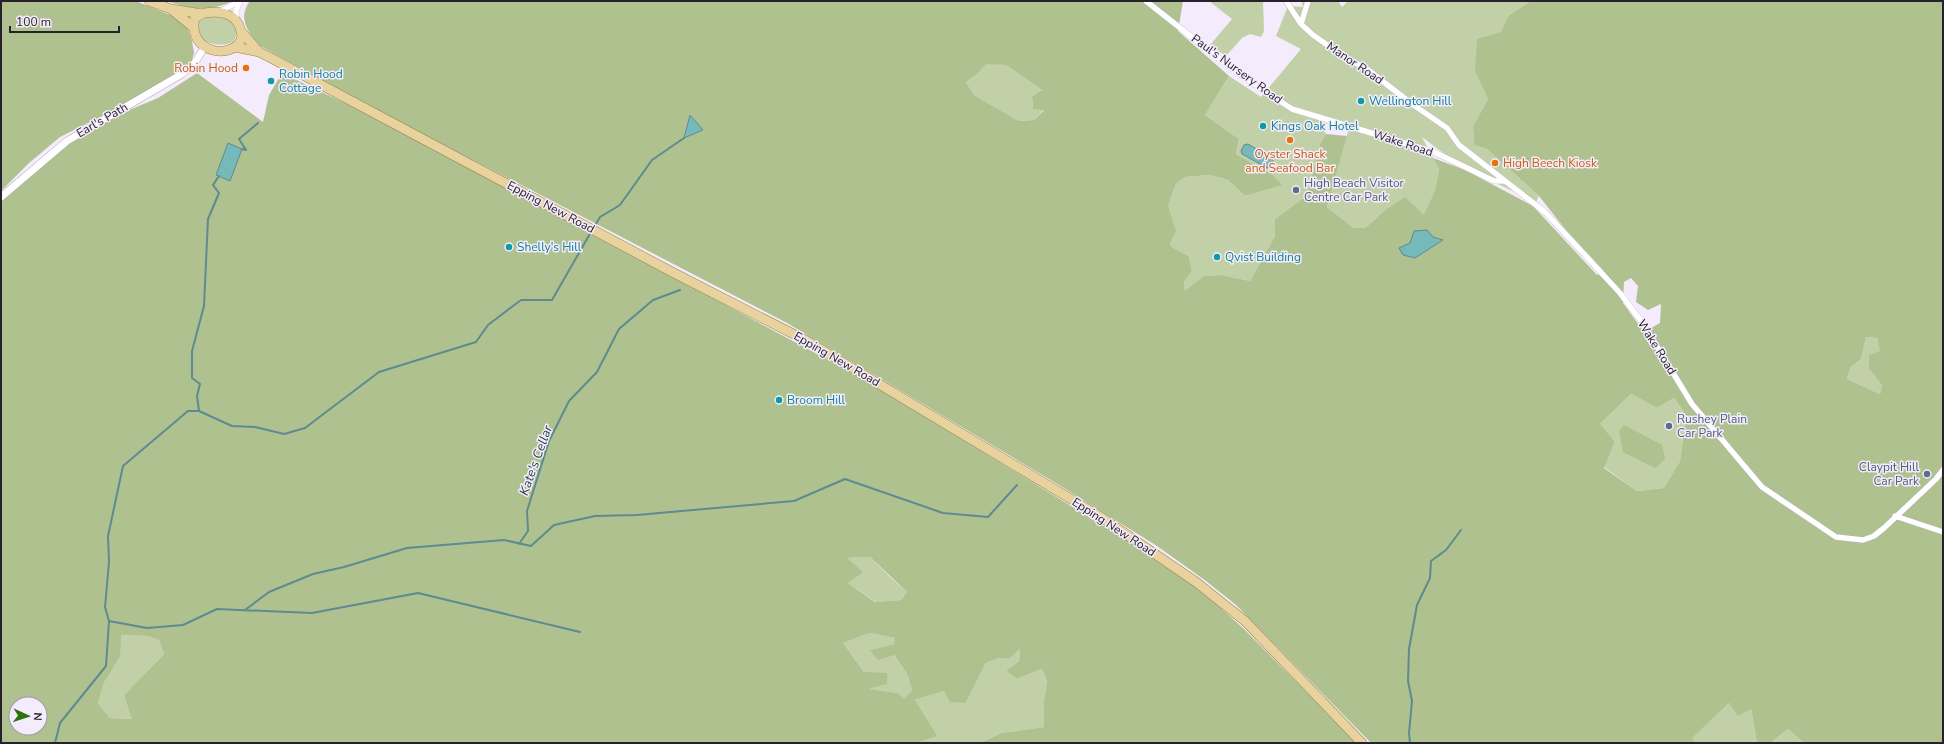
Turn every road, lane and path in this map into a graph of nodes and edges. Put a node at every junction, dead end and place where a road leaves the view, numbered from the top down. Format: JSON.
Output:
{"nodes":[{"id":1,"x":149,"y":1,"type":"edge"},
{"id":2,"x":240,"y":1,"type":"edge"},
{"id":3,"x":1146,"y":1,"type":"edge"},
{"id":4,"x":1286,"y":1,"type":"edge"},
{"id":5,"x":1308,"y":1,"type":"edge"},
{"id":6,"x":171,"y":9,"type":"junction"},
{"id":7,"x":219,"y":12,"type":"junction"},
{"id":8,"x":202,"y":14,"type":"junction"},
{"id":9,"x":236,"y":20,"type":"junction"},
{"id":10,"x":1301,"y":24,"type":"junction"},
{"id":11,"x":192,"y":27,"type":"junction"},
{"id":12,"x":241,"y":31,"type":"junction"},
{"id":13,"x":235,"y":47,"type":"junction"},
{"id":14,"x":204,"y":48,"type":"junction"},
{"id":15,"x":259,"y":52,"type":"junction"},
{"id":16,"x":1357,"y":129,"type":"joint"},
{"id":17,"x":1504,"y":180,"type":"junction"},
{"id":18,"x":1,"y":197,"type":"edge"},
{"id":19,"x":1943,"y":470,"type":"edge"},
{"id":20,"x":1895,"y":516,"type":"junction"},
{"id":21,"x":1943,"y":532,"type":"edge"},
{"id":22,"x":1362,"y":743,"type":"edge"}],
"edges":[{"from":1,"to":6,"type":"main road"},
{"from":2,"to":7,"type":"street"},
{"from":2,"to":9,"type":"street"},
{"from":3,"to":16,"type":"street","name":"Paul's Nursery Road"},
{"from":4,"to":10,"type":"street","name":"Manor Road"},
{"from":5,"to":10,"type":"street"},
{"from":6,"to":8,"type":"main road"},
{"from":6,"to":11,"type":"main road"},
{"from":7,"to":8,"type":"main road"},
{"from":7,"to":9,"type":"main road"},
{"from":8,"to":11,"type":"main road"},
{"from":9,"to":12,"type":"main road"},
{"from":10,"to":17,"type":"street","name":"Manor Road"},
{"from":11,"to":14,"type":"main road"},
{"from":12,"to":13,"type":"main road"},
{"from":12,"to":15,"type":"main road","name":"Epping New Road"},
{"from":13,"to":14,"type":"main road"},
{"from":13,"to":15,"type":"main road","name":"Epping New Road"},
{"from":14,"to":18,"type":"street","name":"Earl's Path"},
{"from":15,"to":22,"type":"main road","name":"Epping New Road"},
{"from":16,"to":17,"type":"street","name":"Wake Road"},
{"from":17,"to":20,"type":"street","name":"Wake Road"},
{"from":19,"to":20,"type":"street","name":"Wake Road"},
{"from":20,"to":21,"type":"street"}]}
